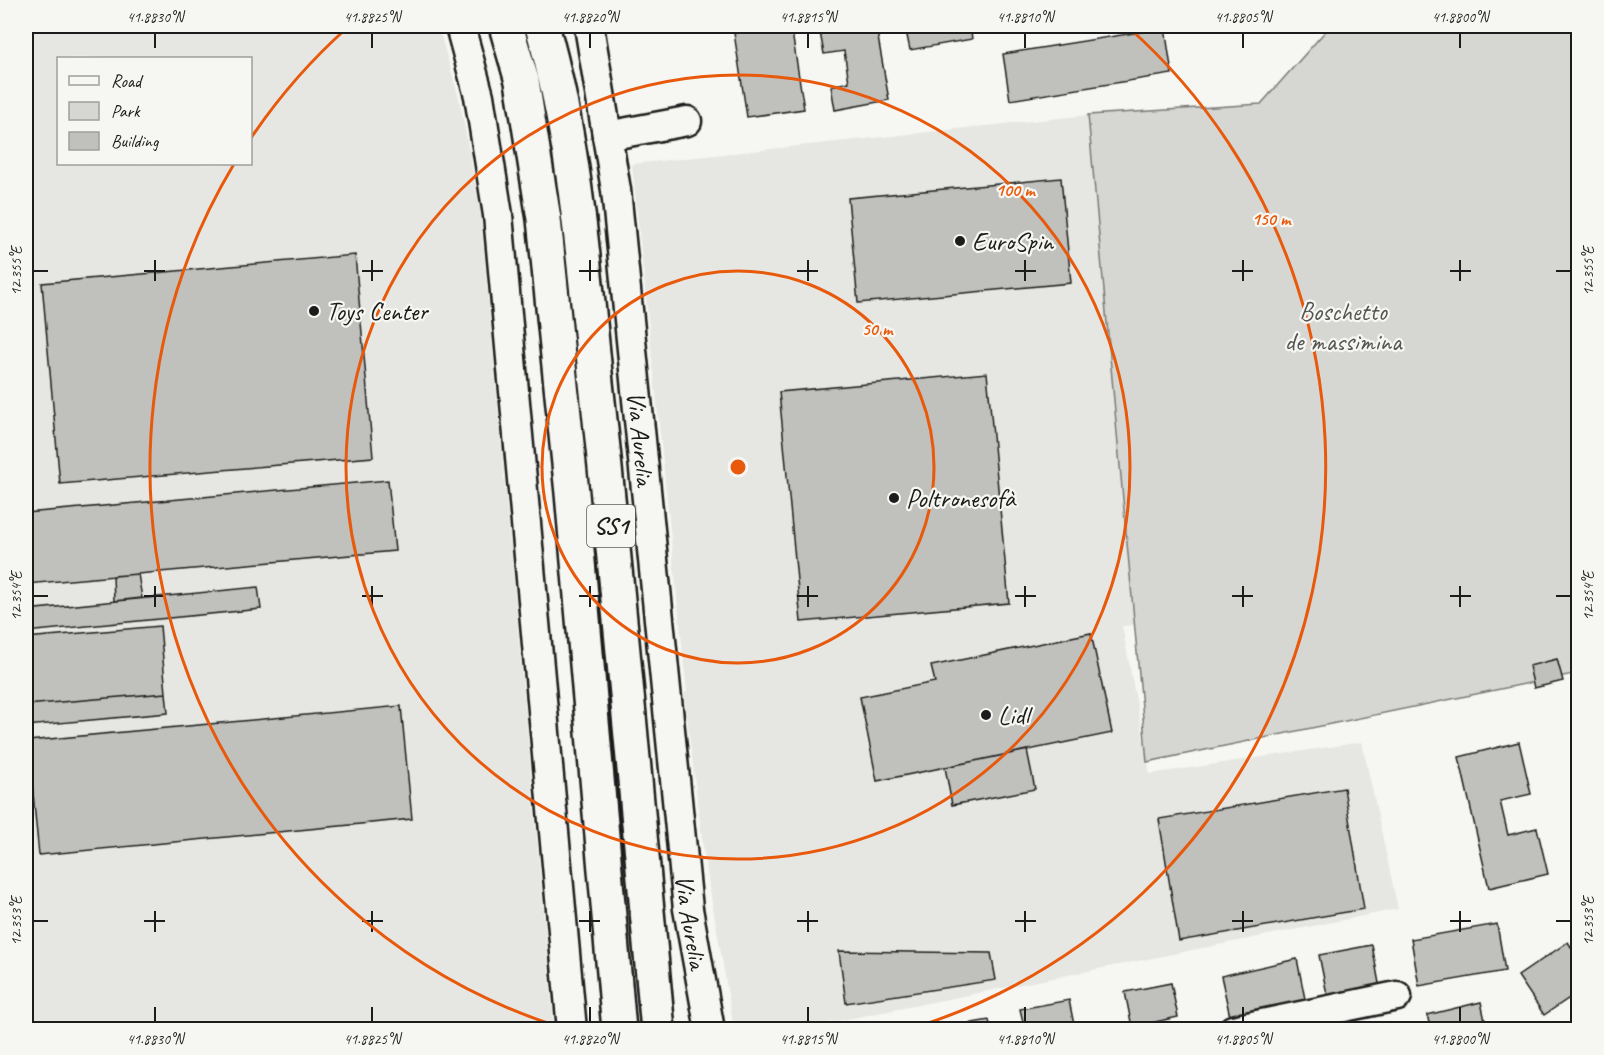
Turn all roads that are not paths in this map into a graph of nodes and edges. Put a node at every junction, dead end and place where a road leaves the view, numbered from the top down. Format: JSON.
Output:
{"nodes":[{"id":1,"x":460,"y":26,"type":"edge"},
{"id":2,"x":506,"y":26,"type":"edge"},
{"id":3,"x":542,"y":26,"type":"edge"},
{"id":4,"x":589,"y":26,"type":"edge"},
{"id":5,"x":687,"y":121,"type":"dead end"},
{"id":6,"x":607,"y":136,"type":"junction"},
{"id":7,"x":1397,"y":996,"type":"dead end"},
{"id":8,"x":572,"y":1029,"type":"edge"},
{"id":9,"x":620,"y":1029,"type":"edge"},
{"id":10,"x":658,"y":1029,"type":"edge"},
{"id":11,"x":710,"y":1029,"type":"edge"},
{"id":12,"x":1233,"y":1029,"type":"edge"}],
"edges":[{"from":1,"to":8,"type":"street"},
{"from":2,"to":9,"type":"highway","number":"SS1"},
{"from":3,"to":10,"type":"highway","name":"Via Aurelia","number":"SS1"},
{"from":4,"to":6,"type":"street","name":"Via Aurelia"},
{"from":5,"to":6,"type":"street"},
{"from":6,"to":11,"type":"street","name":"Via Aurelia"},
{"from":7,"to":12,"type":"street"}]}
